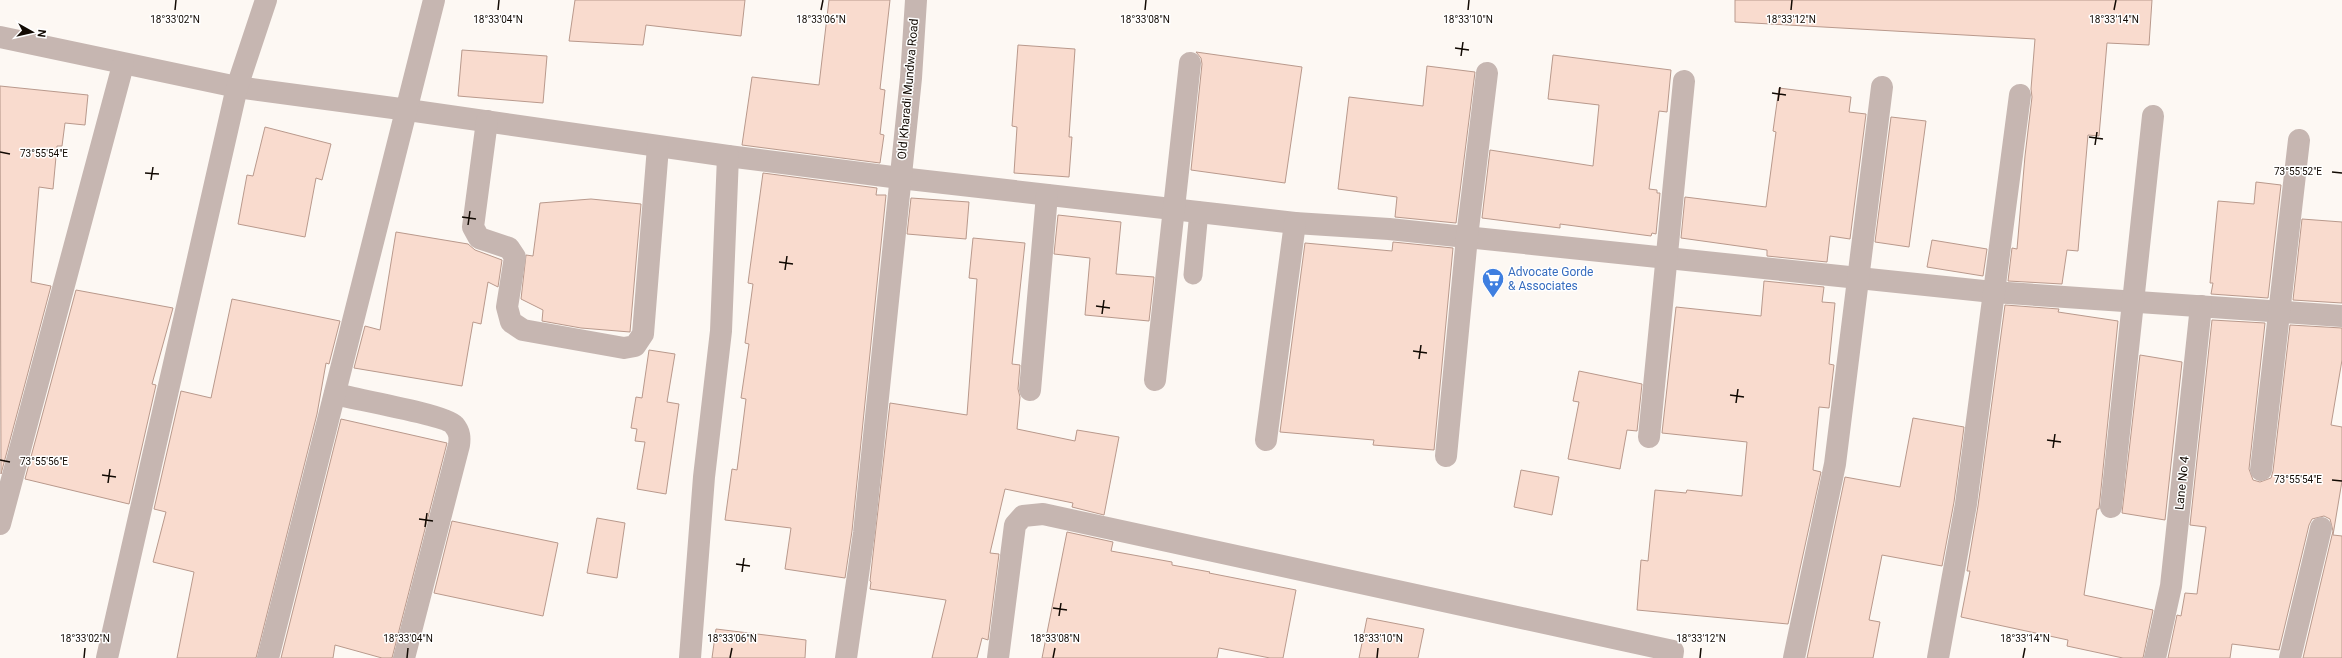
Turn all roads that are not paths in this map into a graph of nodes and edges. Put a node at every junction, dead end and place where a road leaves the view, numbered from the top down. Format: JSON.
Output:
{"nodes":[{"id":1,"x":266,"y":0,"type":"edge"},
{"id":2,"x":434,"y":0,"type":"edge"},
{"id":3,"x":916,"y":0,"type":"edge"},
{"id":4,"x":0,"y":37,"type":"edge"},
{"id":5,"x":1190,"y":63,"type":"dead end"},
{"id":6,"x":123,"y":65,"type":"junction"},
{"id":7,"x":1487,"y":73,"type":"dead end"},
{"id":8,"x":1684,"y":81,"type":"dead end"},
{"id":9,"x":237,"y":87,"type":"junction"},
{"id":10,"x":1882,"y":87,"type":"dead end"},
{"id":11,"x":2020,"y":95,"type":"dead end"},
{"id":12,"x":408,"y":110,"type":"junction"},
{"id":13,"x":2153,"y":116,"type":"dead end"},
{"id":14,"x":487,"y":121,"type":"junction"},
{"id":15,"x":2299,"y":140,"type":"dead end"},
{"id":16,"x":658,"y":147,"type":"junction"},
{"id":17,"x":728,"y":156,"type":"junction"},
{"id":18,"x":900,"y":178,"type":"junction"},
{"id":19,"x":1047,"y":195,"type":"junction"},
{"id":20,"x":1173,"y":209,"type":"junction"},
{"id":21,"x":1199,"y":212,"type":"junction"},
{"id":22,"x":1295,"y":223,"type":"junction"},
{"id":23,"x":1467,"y":237,"type":"junction"},
{"id":24,"x":1667,"y":257,"type":"junction"},
{"id":25,"x":1193,"y":275,"type":"dead end"},
{"id":26,"x":1857,"y":277,"type":"junction"},
{"id":27,"x":1993,"y":292,"type":"junction"},
{"id":28,"x":2133,"y":302,"type":"junction"},
{"id":29,"x":2201,"y":306,"type":"junction"},
{"id":30,"x":2278,"y":312,"type":"junction"},
{"id":31,"x":2342,"y":316,"type":"edge"},
{"id":32,"x":1155,"y":380,"type":"dead end"},
{"id":33,"x":1030,"y":390,"type":"dead end"},
{"id":34,"x":335,"y":394,"type":"junction"},
{"id":35,"x":1649,"y":437,"type":"dead end"},
{"id":36,"x":1266,"y":440,"type":"dead end"},
{"id":37,"x":1446,"y":456,"type":"dead end"},
{"id":38,"x":2261,"y":470,"type":"dead end"},
{"id":39,"x":2111,"y":507,"type":"dead end"},
{"id":40,"x":0,"y":524,"type":"edge"},
{"id":41,"x":2321,"y":528,"type":"dead end"},
{"id":42,"x":107,"y":658,"type":"edge"},
{"id":43,"x":268,"y":658,"type":"edge"},
{"id":44,"x":404,"y":658,"type":"edge"},
{"id":45,"x":690,"y":658,"type":"edge"},
{"id":46,"x":846,"y":658,"type":"edge"},
{"id":47,"x":998,"y":658,"type":"edge"},
{"id":48,"x":1672,"y":658,"type":"edge"},
{"id":49,"x":1794,"y":658,"type":"edge"},
{"id":50,"x":1938,"y":658,"type":"edge"},
{"id":51,"x":2155,"y":658,"type":"edge"},
{"id":52,"x":2290,"y":658,"type":"edge"}],
"edges":[{"from":1,"to":9,"type":"street"},
{"from":2,"to":12,"type":"street"},
{"from":3,"to":18,"type":"street","name":"Old Kharadi Mundwa Road"},
{"from":4,"to":6,"type":"street"},
{"from":5,"to":20,"type":"street"},
{"from":6,"to":9,"type":"street"},
{"from":6,"to":40,"type":"street"},
{"from":7,"to":23,"type":"street"},
{"from":8,"to":24,"type":"street"},
{"from":9,"to":12,"type":"street"},
{"from":9,"to":42,"type":"street"},
{"from":10,"to":26,"type":"street"},
{"from":11,"to":27,"type":"street"},
{"from":12,"to":14,"type":"street"},
{"from":12,"to":34,"type":"street"},
{"from":13,"to":28,"type":"street"},
{"from":14,"to":16,"type":"street"},
{"from":14,"to":16,"type":"street"},
{"from":15,"to":30,"type":"street"},
{"from":16,"to":17,"type":"street"},
{"from":17,"to":18,"type":"street"},
{"from":17,"to":45,"type":"street"},
{"from":18,"to":19,"type":"street"},
{"from":18,"to":46,"type":"street","name":"Old Kharadi Mundwa Road"},
{"from":19,"to":20,"type":"street"},
{"from":19,"to":33,"type":"street"},
{"from":20,"to":21,"type":"street"},
{"from":20,"to":32,"type":"street"},
{"from":21,"to":22,"type":"street"},
{"from":21,"to":25,"type":"lane"},
{"from":22,"to":23,"type":"street"},
{"from":22,"to":36,"type":"street"},
{"from":23,"to":24,"type":"street"},
{"from":23,"to":37,"type":"street"},
{"from":24,"to":26,"type":"street"},
{"from":24,"to":35,"type":"street"},
{"from":26,"to":27,"type":"street"},
{"from":26,"to":49,"type":"street"},
{"from":27,"to":28,"type":"street"},
{"from":27,"to":50,"type":"street"},
{"from":28,"to":29,"type":"street"},
{"from":28,"to":39,"type":"street"},
{"from":29,"to":30,"type":"street"},
{"from":29,"to":51,"type":"street","name":"Lane No 4"},
{"from":30,"to":31,"type":"street"},
{"from":30,"to":38,"type":"street"},
{"from":34,"to":43,"type":"street"},
{"from":34,"to":44,"type":"street"},
{"from":41,"to":52,"type":"street"},
{"from":47,"to":48,"type":"street"}]}
